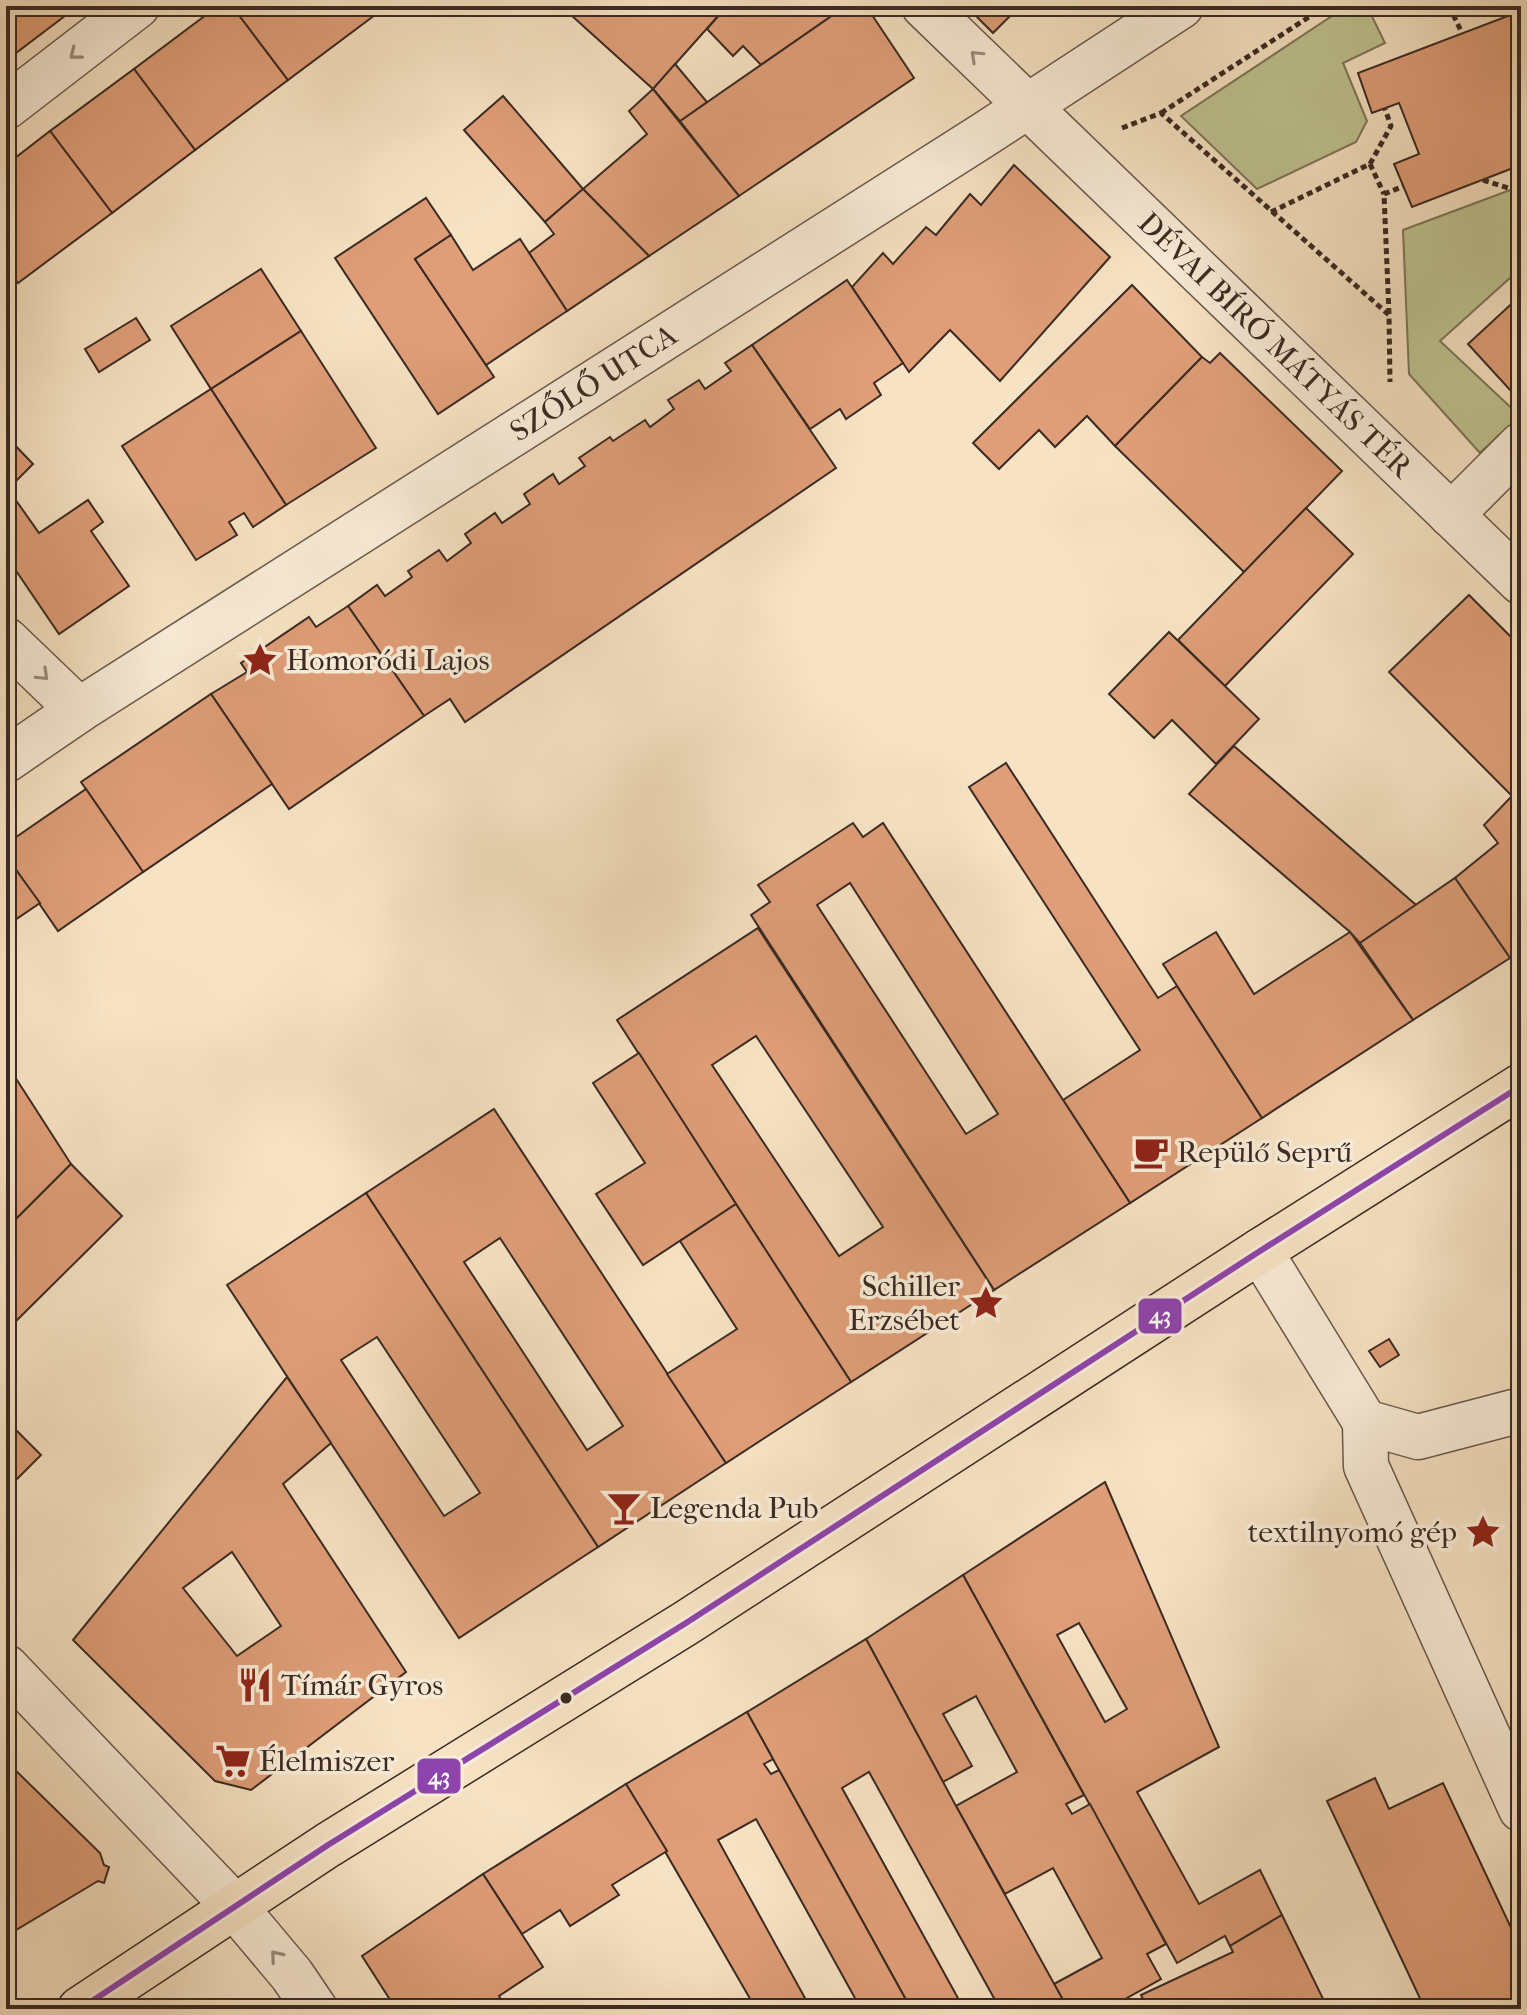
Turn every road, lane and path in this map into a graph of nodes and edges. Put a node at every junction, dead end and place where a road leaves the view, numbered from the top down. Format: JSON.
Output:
{"nodes":[{"id":1,"x":137,"y":6,"type":"edge"},
{"id":2,"x":924,"y":6,"type":"edge"},
{"id":3,"x":1181,"y":6,"type":"edge"},
{"id":4,"x":1326,"y":6,"type":"edge"},
{"id":5,"x":1449,"y":6,"type":"edge"},
{"id":6,"x":1462,"y":33,"type":"dead end"},
{"id":7,"x":1044,"y":96,"type":"junction"},
{"id":8,"x":6,"y":107,"type":"edge"},
{"id":9,"x":1385,"y":109,"type":"dead end"},
{"id":10,"x":1161,"y":113,"type":"junction"},
{"id":11,"x":1370,"y":164,"type":"junction"},
{"id":12,"x":1483,"y":180,"type":"dead end"},
{"id":13,"x":1404,"y":186,"type":"dead end"},
{"id":14,"x":1521,"y":192,"type":"edge"},
{"id":15,"x":1384,"y":194,"type":"junction"},
{"id":16,"x":1271,"y":212,"type":"junction"},
{"id":17,"x":1389,"y":315,"type":"junction"},
{"id":18,"x":1399,"y":392,"type":"dead end"},
{"id":19,"x":1521,"y":445,"type":"edge"},
{"id":20,"x":1451,"y":515,"type":"junction"},
{"id":21,"x":1521,"y":582,"type":"edge"},
{"id":22,"x":6,"y":640,"type":"edge"},
{"id":23,"x":79,"y":710,"type":"junction"},
{"id":24,"x":6,"y":760,"type":"edge"},
{"id":25,"x":1521,"y":1086,"type":"edge"},
{"id":26,"x":1260,"y":1251,"type":"junction"},
{"id":27,"x":1521,"y":1410,"type":"edge"},
{"id":28,"x":1365,"y":1422,"type":"junction"},
{"id":29,"x":6,"y":1667,"type":"edge"},
{"id":30,"x":1521,"y":1809,"type":"edge"},
{"id":31,"x":234,"y":1906,"type":"junction"},
{"id":32,"x":80,"y":2009,"type":"edge"},
{"id":33,"x":315,"y":2009,"type":"edge"}],
"edges":[{"from":1,"to":8,"type":"street","one_way":true},
{"from":7,"to":2,"type":"street","name":"DÉVAI BÍRÓ MÁTYÁS TÉR","one_way":true},
{"from":3,"to":7,"type":"street","name":"SZŐLŐ UTCA"},
{"from":4,"to":10,"type":"path"},
{"from":5,"to":6,"type":"path"},
{"from":7,"to":10,"type":"path"},
{"from":7,"to":20,"type":"street","name":"DÉVAI BÍRÓ MÁTYÁS TÉR"},
{"from":7,"to":23,"type":"street","name":"SZŐLŐ UTCA"},
{"from":9,"to":11,"type":"path"},
{"from":10,"to":16,"type":"path"},
{"from":11,"to":15,"type":"path"},
{"from":11,"to":16,"type":"path"},
{"from":12,"to":14,"type":"path"},
{"from":13,"to":15,"type":"path"},
{"from":15,"to":17,"type":"path"},
{"from":16,"to":17,"type":"path"},
{"from":17,"to":18,"type":"path"},
{"from":19,"to":20,"type":"street"},
{"from":20,"to":21,"type":"street","name":"DÉVAI BÍRÓ MÁTYÁS TÉR"},
{"from":22,"to":23,"type":"street","one_way":true},
{"from":23,"to":24,"type":"street","name":"SZŐLŐ UTCA"},
{"from":25,"to":26,"type":"main road"},
{"from":26,"to":28,"type":"street"},
{"from":26,"to":31,"type":"main road"},
{"from":27,"to":28,"type":"street"},
{"from":28,"to":30,"type":"street"},
{"from":29,"to":31,"type":"street"},
{"from":31,"to":32,"type":"main road"},
{"from":33,"to":31,"type":"street","one_way":true}]}
